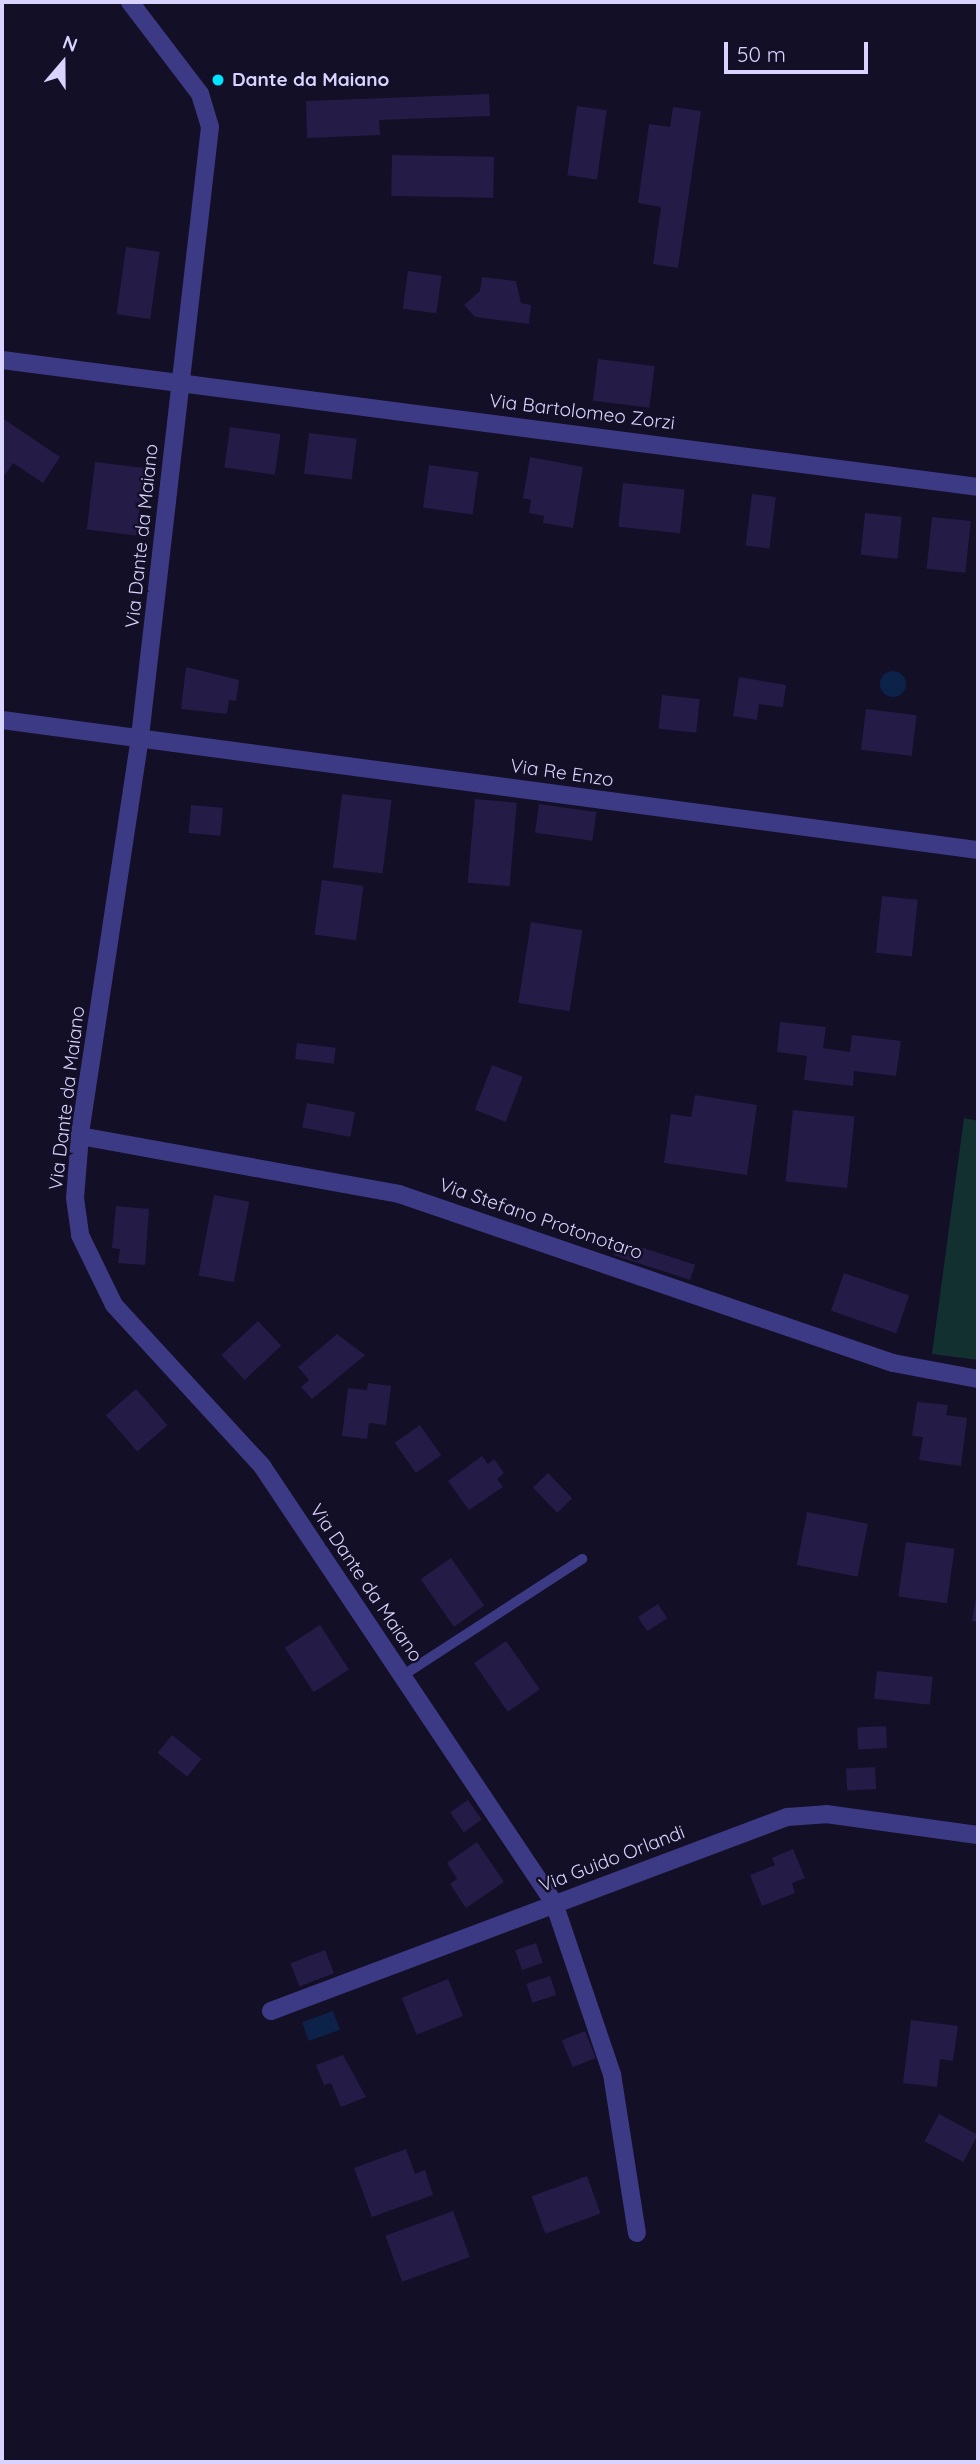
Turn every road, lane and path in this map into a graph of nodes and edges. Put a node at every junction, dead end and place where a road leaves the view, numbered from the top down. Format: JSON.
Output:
{"nodes":[{"id":1,"x":130,"y":2,"type":"edge"},
{"id":2,"x":2,"y":360,"type":"edge"},
{"id":3,"x":181,"y":383,"type":"junction"},
{"id":4,"x":978,"y":487,"type":"edge"},
{"id":5,"x":2,"y":720,"type":"edge"},
{"id":6,"x":140,"y":737,"type":"junction"},
{"id":7,"x":978,"y":850,"type":"edge"},
{"id":8,"x":80,"y":1136,"type":"junction"},
{"id":9,"x":978,"y":1379,"type":"edge"},
{"id":10,"x":582,"y":1559,"type":"dead end"},
{"id":11,"x":402,"y":1676,"type":"junction"},
{"id":12,"x":978,"y":1835,"type":"edge"},
{"id":13,"x":554,"y":1903,"type":"junction"},
{"id":14,"x":271,"y":2011,"type":"dead end"},
{"id":15,"x":637,"y":2233,"type":"dead end"}],
"edges":[{"from":1,"to":3,"type":"street","name":"Via Dante da Maiano"},
{"from":2,"to":3,"type":"street","name":"Via Bartolomeo Zorzi"},
{"from":3,"to":4,"type":"street","name":"Via Bartolomeo Zorzi"},
{"from":3,"to":6,"type":"street","name":"Via Dante da Maiano"},
{"from":5,"to":6,"type":"street","name":"Via Re Enzo"},
{"from":6,"to":7,"type":"street","name":"Via Re Enzo"},
{"from":6,"to":8,"type":"street","name":"Via Dante da Maiano"},
{"from":8,"to":9,"type":"street","name":"Via Stefano Protonotaro"},
{"from":8,"to":11,"type":"street","name":"Via Dante da Maiano"},
{"from":10,"to":11,"type":"lane"},
{"from":11,"to":13,"type":"street","name":"Via Dante da Maiano"},
{"from":12,"to":13,"type":"street","name":"Via Guido Orlandi"},
{"from":13,"to":14,"type":"street","name":"Via Guido Orlandi"},
{"from":13,"to":15,"type":"street","name":"Via Dante da Maiano"}]}
